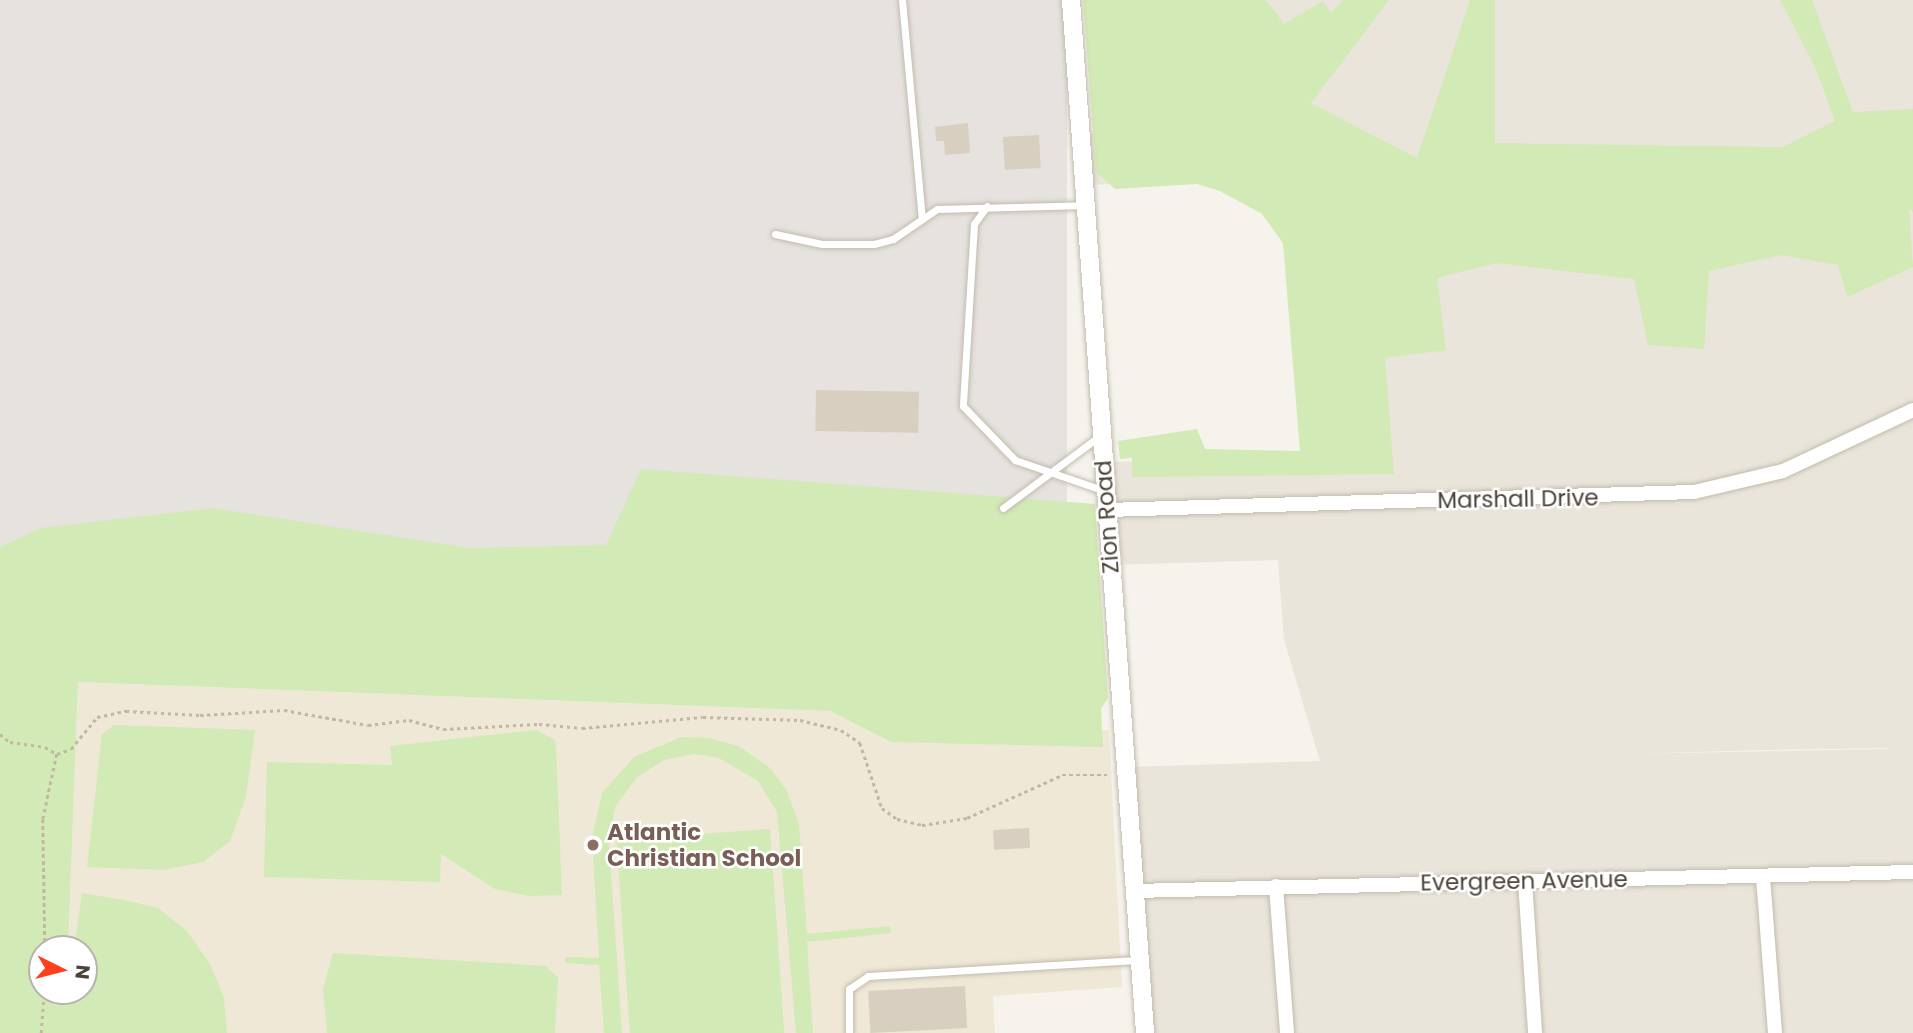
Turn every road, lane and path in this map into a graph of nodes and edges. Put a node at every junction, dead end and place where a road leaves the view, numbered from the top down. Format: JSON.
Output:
{"nodes":[{"id":1,"x":902,"y":0,"type":"edge"},
{"id":2,"x":1071,"y":0,"type":"edge"},
{"id":3,"x":1085,"y":205,"type":"junction"},
{"id":4,"x":986,"y":206,"type":"junction"},
{"id":5,"x":922,"y":219,"type":"junction"},
{"id":6,"x":775,"y":234,"type":"dead end"},
{"id":7,"x":1913,"y":410,"type":"edge"},
{"id":8,"x":1101,"y":435,"type":"junction"},
{"id":9,"x":1049,"y":473,"type":"junction"},
{"id":10,"x":1105,"y":491,"type":"junction"},
{"id":11,"x":1003,"y":508,"type":"dead end"},
{"id":12,"x":1107,"y":510,"type":"junction"},
{"id":13,"x":0,"y":734,"type":"edge"},
{"id":14,"x":57,"y":754,"type":"junction"},
{"id":15,"x":1107,"y":775,"type":"dead end"},
{"id":16,"x":1913,"y":872,"type":"edge"},
{"id":17,"x":1763,"y":877,"type":"junction"},
{"id":18,"x":1525,"y":881,"type":"junction"},
{"id":19,"x":1276,"y":886,"type":"junction"},
{"id":20,"x":1134,"y":891,"type":"junction"},
{"id":21,"x":45,"y":935,"type":"edge"},
{"id":22,"x":1140,"y":960,"type":"junction"},
{"id":23,"x":43,"y":1005,"type":"edge"},
{"id":24,"x":41,"y":1033,"type":"edge"},
{"id":25,"x":849,"y":1033,"type":"edge"},
{"id":26,"x":1145,"y":1033,"type":"edge"},
{"id":27,"x":1287,"y":1033,"type":"edge"},
{"id":28,"x":1535,"y":1033,"type":"edge"},
{"id":29,"x":1775,"y":1033,"type":"edge"}],
"edges":[{"from":1,"to":5,"type":"lane"},
{"from":2,"to":3,"type":"street","name":"Zion Road"},
{"from":3,"to":4,"type":"lane"},
{"from":3,"to":8,"type":"street","name":"Zion Road"},
{"from":4,"to":5,"type":"lane"},
{"from":4,"to":9,"type":"lane"},
{"from":5,"to":6,"type":"lane"},
{"from":7,"to":12,"type":"street","name":"Marshall Drive"},
{"from":8,"to":9,"type":"lane"},
{"from":8,"to":10,"type":"street","name":"Zion Road"},
{"from":9,"to":10,"type":"lane"},
{"from":9,"to":11,"type":"lane"},
{"from":10,"to":12,"type":"street","name":"Zion Road"},
{"from":12,"to":20,"type":"street","name":"Zion Road"},
{"from":13,"to":14,"type":"path"},
{"from":14,"to":15,"type":"path"},
{"from":14,"to":21,"type":"path"},
{"from":16,"to":17,"type":"street","name":"Evergreen Avenue"},
{"from":17,"to":18,"type":"street","name":"Evergreen Avenue"},
{"from":17,"to":29,"type":"street"},
{"from":18,"to":19,"type":"street","name":"Evergreen Avenue"},
{"from":18,"to":28,"type":"street"},
{"from":19,"to":20,"type":"street","name":"Evergreen Avenue"},
{"from":19,"to":27,"type":"street"},
{"from":20,"to":22,"type":"street","name":"Zion Road"},
{"from":22,"to":25,"type":"lane"},
{"from":22,"to":26,"type":"street","name":"Zion Road"},
{"from":23,"to":24,"type":"path"}]}
